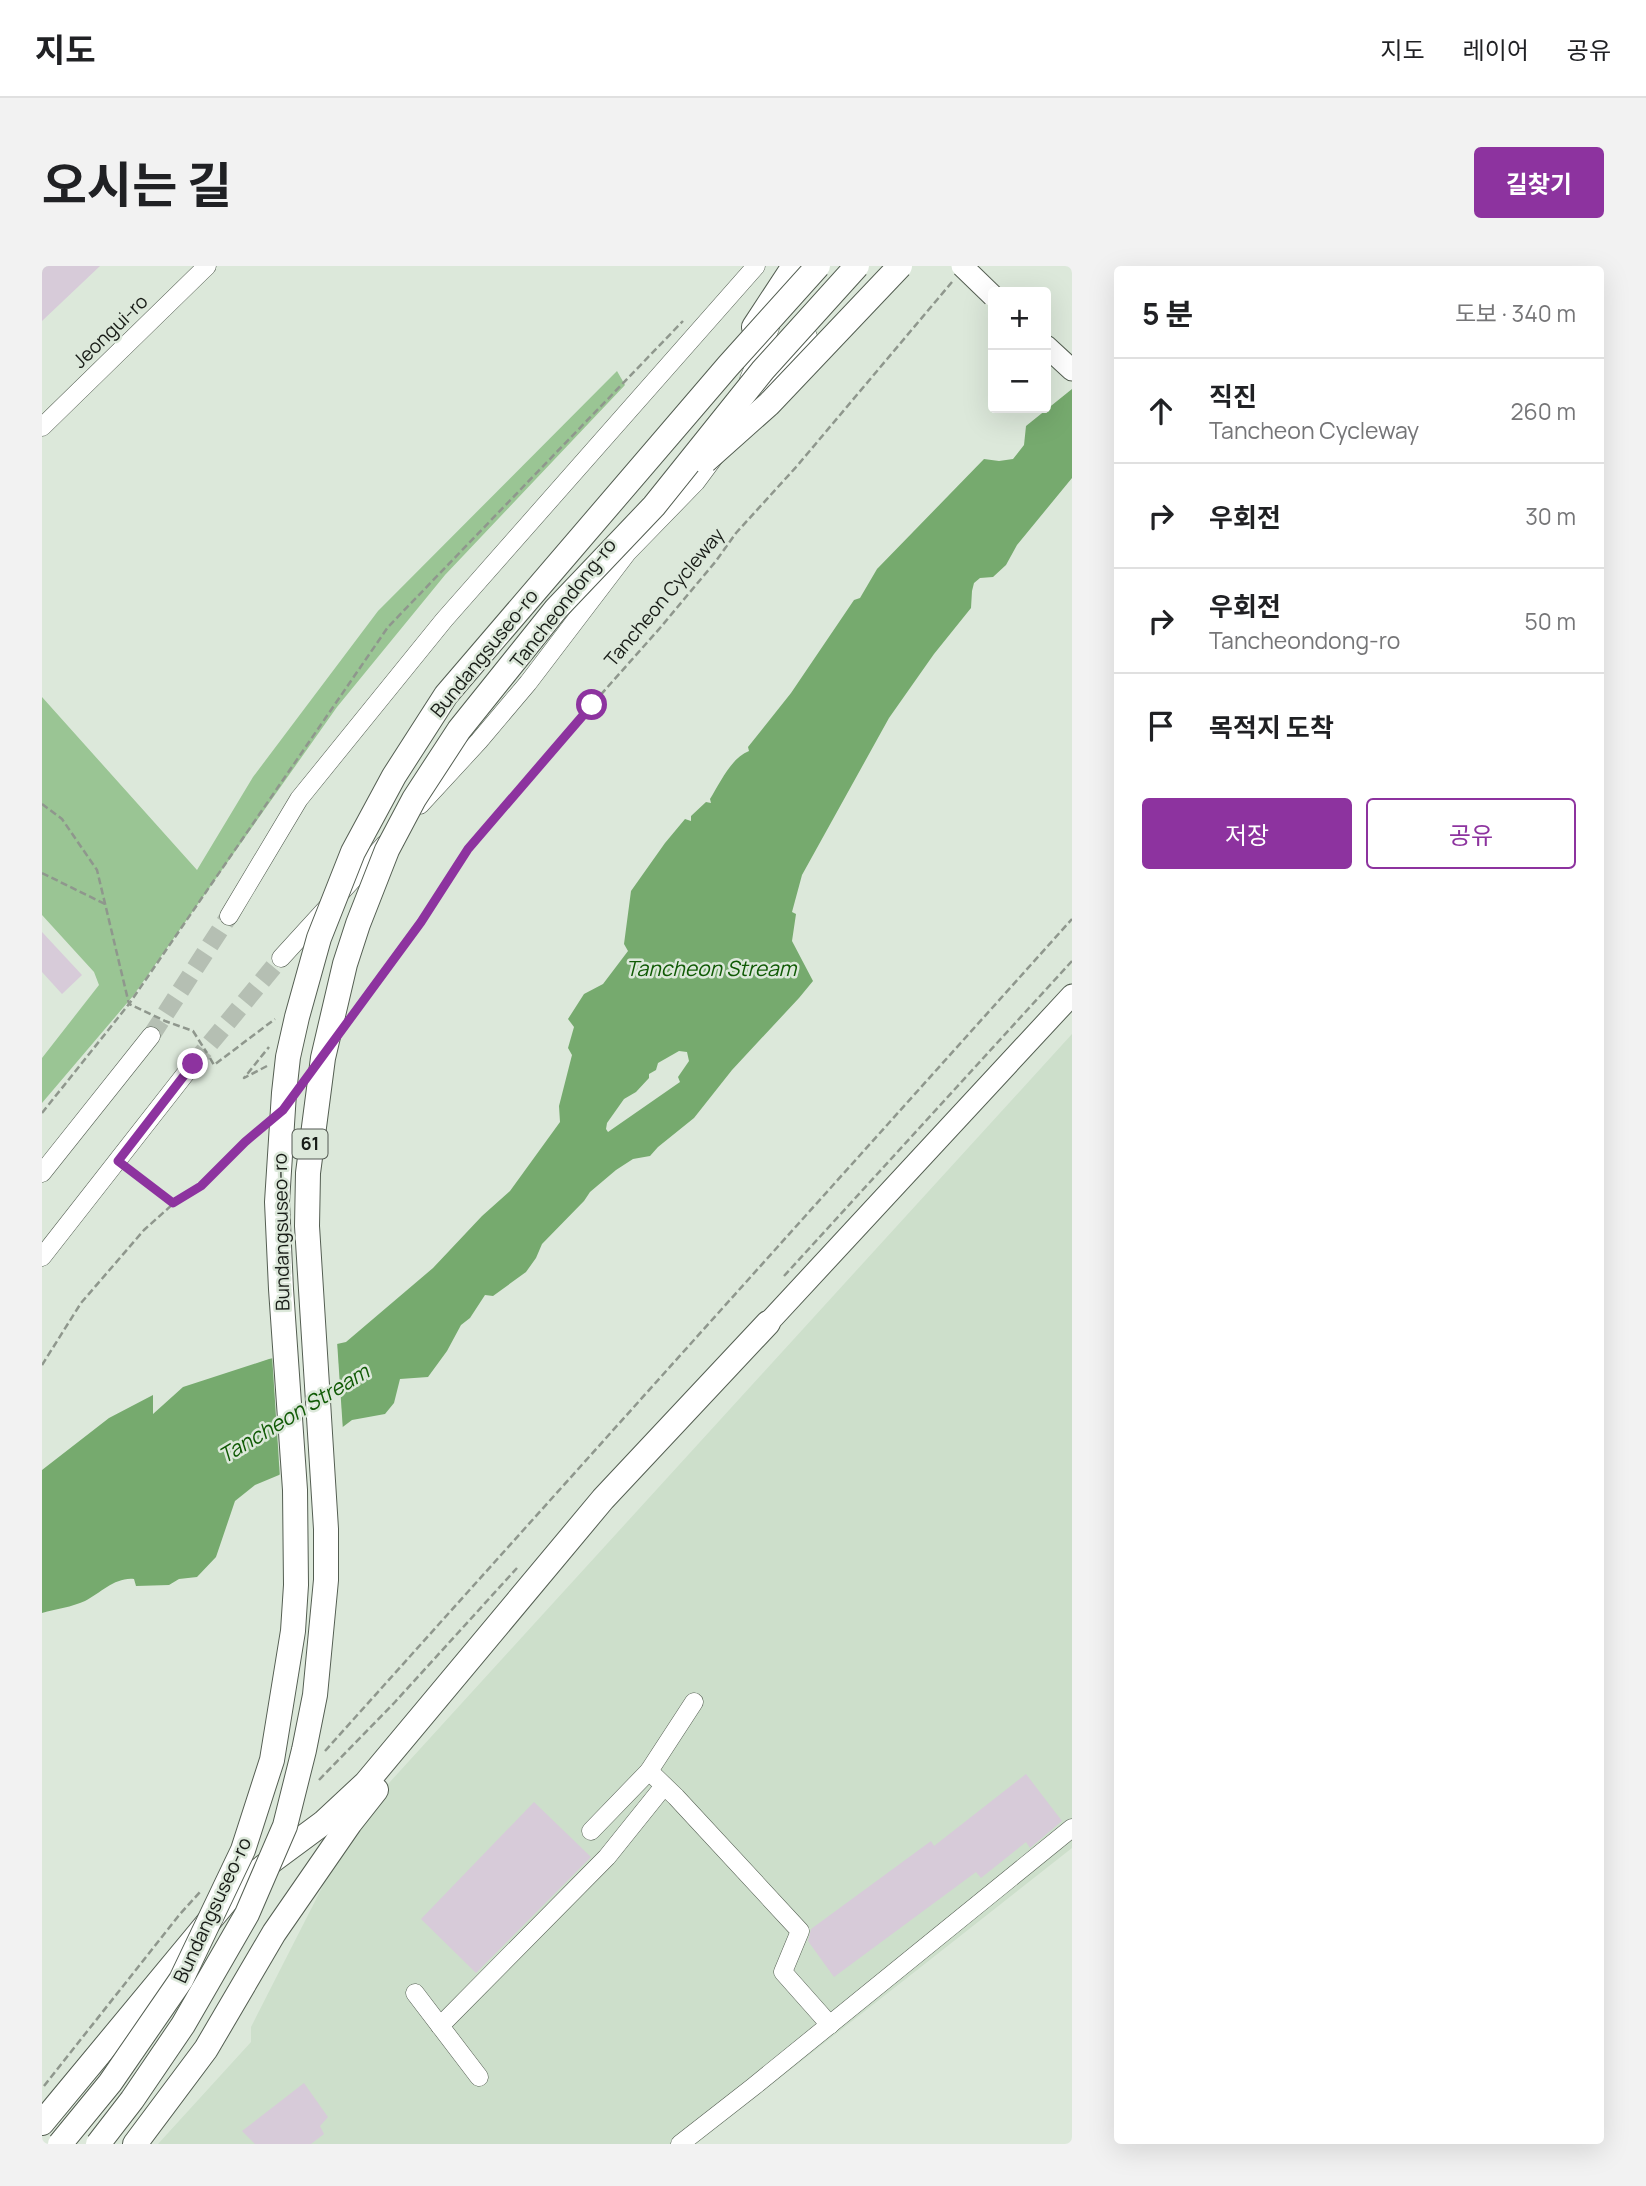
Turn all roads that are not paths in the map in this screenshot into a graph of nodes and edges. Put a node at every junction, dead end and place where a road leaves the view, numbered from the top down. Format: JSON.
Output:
{"nodes":[{"id":1,"x":207,"y":266,"type":"edge"},
{"id":2,"x":756,"y":266,"type":"edge"},
{"id":3,"x":794,"y":266,"type":"edge"},
{"id":4,"x":807,"y":266,"type":"edge"},
{"id":5,"x":818,"y":266,"type":"edge"},
{"id":6,"x":857,"y":266,"type":"edge"},
{"id":7,"x":869,"y":266,"type":"edge"},
{"id":8,"x":900,"y":266,"type":"edge"},
{"id":9,"x":959,"y":271,"type":"edge"},
{"id":10,"x":988,"y":292,"type":"edge"},
{"id":11,"x":1050,"y":350,"type":"edge"},
{"id":12,"x":728,"y":366,"type":"junction"},
{"id":13,"x":1072,"y":370,"type":"edge"},
{"id":14,"x":42,"y":427,"type":"edge"},
{"id":15,"x":696,"y":482,"type":"junction"},
{"id":16,"x":654,"y":506,"type":"junction"},
{"id":17,"x":229,"y":916,"type":"tunnel mouth"},
{"id":18,"x":281,"y":958,"type":"tunnel mouth"},
{"id":19,"x":1072,"y":995,"type":"edge"},
{"id":20,"x":151,"y":1036,"type":"tunnel mouth"},
{"id":21,"x":193,"y":1064,"type":"tunnel mouth"},
{"id":22,"x":42,"y":1172,"type":"edge"},
{"id":23,"x":42,"y":1257,"type":"edge"},
{"id":24,"x":768,"y":1323,"type":"junction"},
{"id":25,"x":694,"y":1702,"type":"dead end"},
{"id":26,"x":649,"y":1771,"type":"junction"},
{"id":27,"x":664,"y":1786,"type":"junction"},
{"id":28,"x":1072,"y":1828,"type":"edge"},
{"id":29,"x":591,"y":1831,"type":"dead end"},
{"id":30,"x":415,"y":1993,"type":"dead end"},
{"id":31,"x":830,"y":2025,"type":"junction"},
{"id":32,"x":440,"y":2026,"type":"junction"},
{"id":33,"x":479,"y":2077,"type":"dead end"},
{"id":34,"x":42,"y":2123,"type":"edge"},
{"id":35,"x":60,"y":2144,"type":"edge"},
{"id":36,"x":98,"y":2144,"type":"edge"},
{"id":37,"x":135,"y":2144,"type":"edge"},
{"id":38,"x":680,"y":2144,"type":"edge"}],
"edges":[{"from":1,"to":14,"type":"street","name":"Jeongui-ro"},
{"from":2,"to":17,"type":"street"},
{"from":3,"to":12,"type":"highway","bridge":true},
{"from":4,"to":15,"type":"street"},
{"from":5,"to":12,"type":"highway","name":"Bundangsuseo-ro","number":"61","bridge":true},
{"from":6,"to":16,"type":"highway","name":"Bundangsuseo-ro","number":"61","bridge":true},
{"from":7,"to":15,"type":"street","name":"Tancheondong-ro"},
{"from":8,"to":16,"type":"highway","bridge":true},
{"from":9,"to":10,"type":"main road","bridge":true},
{"from":11,"to":13,"type":"main road"},
{"from":12,"to":35,"type":"highway","name":"Bundangsuseo-ro","number":"61","bridge":true},
{"from":15,"to":18,"type":"street","name":"Tancheondong-ro"},
{"from":16,"to":36,"type":"highway","name":"Bundangsuseo-ro","number":"61","bridge":true},
{"from":19,"to":24,"type":"main road"},
{"from":20,"to":22,"type":"street"},
{"from":21,"to":23,"type":"street"},
{"from":24,"to":34,"type":"highway"},
{"from":24,"to":37,"type":"highway"},
{"from":25,"to":26,"type":"street"},
{"from":26,"to":27,"type":"street"},
{"from":26,"to":29,"type":"street"},
{"from":27,"to":31,"type":"street"},
{"from":27,"to":32,"type":"street"},
{"from":28,"to":31,"type":"street"},
{"from":30,"to":32,"type":"street"},
{"from":31,"to":38,"type":"street"},
{"from":32,"to":33,"type":"street"}]}
